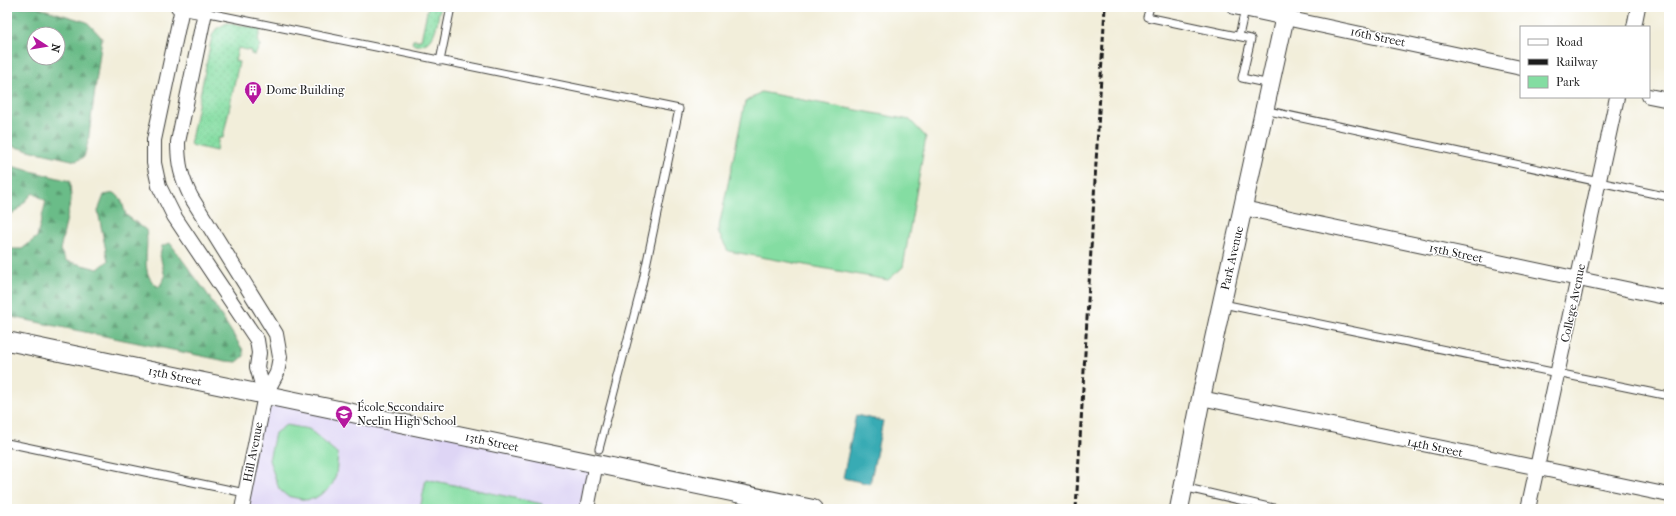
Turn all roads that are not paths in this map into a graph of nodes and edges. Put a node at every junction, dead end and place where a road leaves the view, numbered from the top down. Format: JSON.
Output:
{"nodes":[{"id":1,"x":181,"y":7,"type":"edge"},
{"id":2,"x":451,"y":7,"type":"edge"},
{"id":3,"x":1150,"y":7,"type":"edge"},
{"id":4,"x":1638,"y":7,"type":"edge"},
{"id":5,"x":1240,"y":8,"type":"edge"},
{"id":6,"x":204,"y":10,"type":"edge"},
{"id":7,"x":1286,"y":12,"type":"edge"},
{"id":8,"x":1634,"y":26,"type":"edge"},
{"id":9,"x":1239,"y":36,"type":"junction"},
{"id":10,"x":440,"y":61,"type":"junction"},
{"id":11,"x":1520,"y":68,"type":"edge"},
{"id":12,"x":1270,"y":84,"type":"junction"},
{"id":13,"x":1650,"y":96,"type":"edge"},
{"id":14,"x":1617,"y":98,"type":"edge"},
{"id":15,"x":1669,"y":100,"type":"edge"},
{"id":16,"x":1264,"y":110,"type":"junction"},
{"id":17,"x":1599,"y":182,"type":"junction"},
{"id":18,"x":1669,"y":197,"type":"edge"},
{"id":19,"x":1243,"y":208,"type":"junction"},
{"id":20,"x":1578,"y":279,"type":"junction"},
{"id":21,"x":1669,"y":298,"type":"edge"},
{"id":22,"x":1222,"y":304,"type":"junction"},
{"id":23,"x":7,"y":340,"type":"edge"},
{"id":24,"x":1558,"y":372,"type":"junction"},
{"id":25,"x":265,"y":395,"type":"junction"},
{"id":26,"x":1669,"y":396,"type":"edge"},
{"id":27,"x":1201,"y":398,"type":"junction"},
{"id":28,"x":7,"y":443,"type":"edge"},
{"id":29,"x":598,"y":456,"type":"junction"},
{"id":30,"x":1537,"y":468,"type":"junction"},
{"id":31,"x":1183,"y":487,"type":"junction"},
{"id":32,"x":245,"y":493,"type":"junction"},
{"id":33,"x":1669,"y":495,"type":"edge"},
{"id":34,"x":242,"y":509,"type":"edge"},
{"id":35,"x":587,"y":509,"type":"edge"},
{"id":36,"x":813,"y":509,"type":"edge"},
{"id":37,"x":1178,"y":509,"type":"edge"},
{"id":38,"x":1278,"y":509,"type":"edge"},
{"id":39,"x":1528,"y":509,"type":"edge"}],
"edges":[{"from":1,"to":6,"type":"street"},
{"from":1,"to":25,"type":"street"},
{"from":2,"to":10,"type":"lane"},
{"from":3,"to":9,"type":"lane"},
{"from":4,"to":8,"type":"street"},
{"from":5,"to":7,"type":"street","name":"16th Street"},
{"from":5,"to":9,"type":"lane"},
{"from":6,"to":10,"type":"lane"},
{"from":6,"to":25,"type":"street"},
{"from":7,"to":11,"type":"street","name":"16th Street"},
{"from":7,"to":12,"type":"street","name":"Park Avenue"},
{"from":9,"to":12,"type":"lane"},
{"from":10,"to":29,"type":"lane"},
{"from":12,"to":16,"type":"street","name":"Park Avenue"},
{"from":13,"to":15,"type":"street"},
{"from":14,"to":17,"type":"street","name":"College Avenue"},
{"from":16,"to":17,"type":"lane"},
{"from":16,"to":19,"type":"street","name":"Park Avenue"},
{"from":17,"to":18,"type":"lane"},
{"from":17,"to":20,"type":"street","name":"College Avenue"},
{"from":19,"to":20,"type":"street","name":"15th Street"},
{"from":19,"to":22,"type":"street","name":"Park Avenue"},
{"from":20,"to":21,"type":"street","name":"15th Street"},
{"from":20,"to":24,"type":"street","name":"College Avenue"},
{"from":22,"to":24,"type":"lane"},
{"from":22,"to":27,"type":"street","name":"Park Avenue"},
{"from":23,"to":25,"type":"street","name":"13th Street"},
{"from":24,"to":26,"type":"lane"},
{"from":24,"to":30,"type":"street","name":"College Avenue"},
{"from":25,"to":29,"type":"street","name":"13th Street"},
{"from":25,"to":32,"type":"street","name":"Hill Avenue"},
{"from":27,"to":30,"type":"street","name":"14th Street"},
{"from":27,"to":31,"type":"street","name":"Park Avenue"},
{"from":28,"to":32,"type":"lane"},
{"from":29,"to":35,"type":"street"},
{"from":29,"to":36,"type":"street","name":"13th Street"},
{"from":30,"to":33,"type":"street","name":"14th Street"},
{"from":30,"to":39,"type":"street","name":"College Avenue"},
{"from":31,"to":37,"type":"street","name":"Park Avenue"},
{"from":31,"to":38,"type":"lane"},
{"from":32,"to":34,"type":"street","name":"Hill Avenue"}]}
